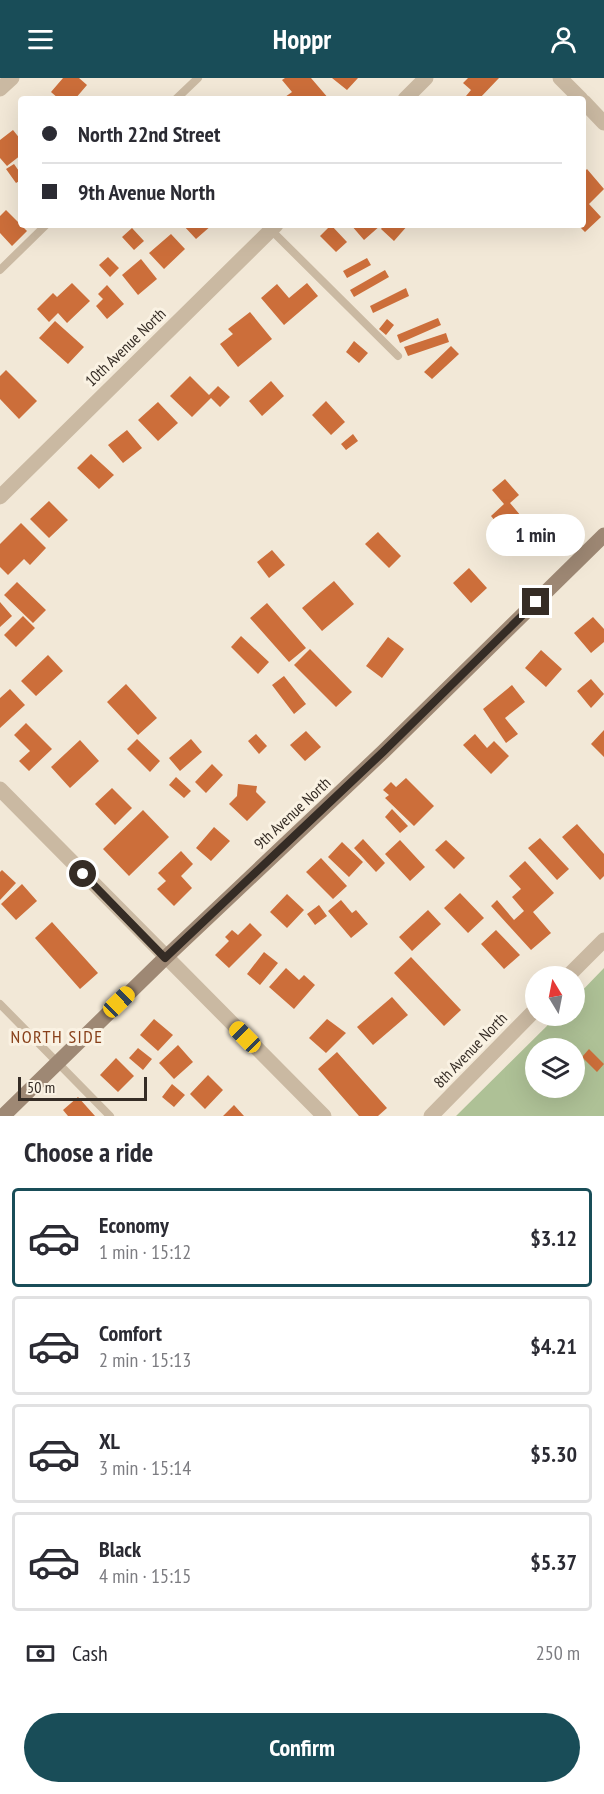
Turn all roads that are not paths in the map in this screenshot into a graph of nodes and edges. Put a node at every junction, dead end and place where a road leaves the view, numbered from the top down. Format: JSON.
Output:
{"nodes":[{"id":1,"x":12,"y":78,"type":"edge"},
{"id":2,"x":198,"y":78,"type":"edge"},
{"id":3,"x":426,"y":78,"type":"edge"},
{"id":4,"x":560,"y":78,"type":"edge"},
{"id":5,"x":0,"y":89,"type":"edge"},
{"id":6,"x":179,"y":96,"type":"edge"},
{"id":7,"x":408,"y":96,"type":"edge"},
{"id":8,"x":578,"y":96,"type":"edge"},
{"id":9,"x":586,"y":104,"type":"edge"},
{"id":10,"x":604,"y":123,"type":"edge"},
{"id":11,"x":43,"y":228,"type":"edge"},
{"id":12,"x":273,"y":228,"type":"edge"},
{"id":13,"x":275,"y":228,"type":"edge"},
{"id":14,"x":0,"y":270,"type":"edge"},
{"id":15,"x":398,"y":356,"type":"dead end"},
{"id":16,"x":0,"y":496,"type":"edge"},
{"id":17,"x":604,"y":535,"type":"edge"},
{"id":18,"x":0,"y":789,"type":"edge"},
{"id":19,"x":604,"y":940,"type":"edge"},
{"id":20,"x":165,"y":958,"type":"junction"},
{"id":21,"x":577,"y":966,"type":"edge"},
{"id":22,"x":0,"y":1004,"type":"edge"},
{"id":23,"x":525,"y":1020,"type":"edge"},
{"id":24,"x":58,"y":1062,"type":"junction"},
{"id":25,"x":3,"y":1116,"type":"edge"},
{"id":26,"x":110,"y":1116,"type":"edge"},
{"id":27,"x":324,"y":1116,"type":"edge"},
{"id":28,"x":431,"y":1116,"type":"edge"}],
"edges":[{"from":1,"to":5,"type":"street"},
{"from":2,"to":6,"type":"lane"},
{"from":3,"to":7,"type":"street"},
{"from":4,"to":8,"type":"street"},
{"from":9,"to":10,"type":"street"},
{"from":11,"to":14,"type":"lane"},
{"from":12,"to":16,"type":"street","name":"10th Avenue North"},
{"from":13,"to":15,"type":"lane"},
{"from":17,"to":20,"type":"street","name":"9th Avenue North"},
{"from":18,"to":20,"type":"street"},
{"from":19,"to":21,"type":"street"},
{"from":20,"to":24,"type":"street","name":"9th Avenue North"},
{"from":20,"to":27,"type":"street"},
{"from":22,"to":24,"type":"lane"},
{"from":23,"to":28,"type":"street","name":"8th Avenue North"},
{"from":24,"to":25,"type":"street","name":"9th Avenue North"},
{"from":24,"to":26,"type":"lane"}]}
